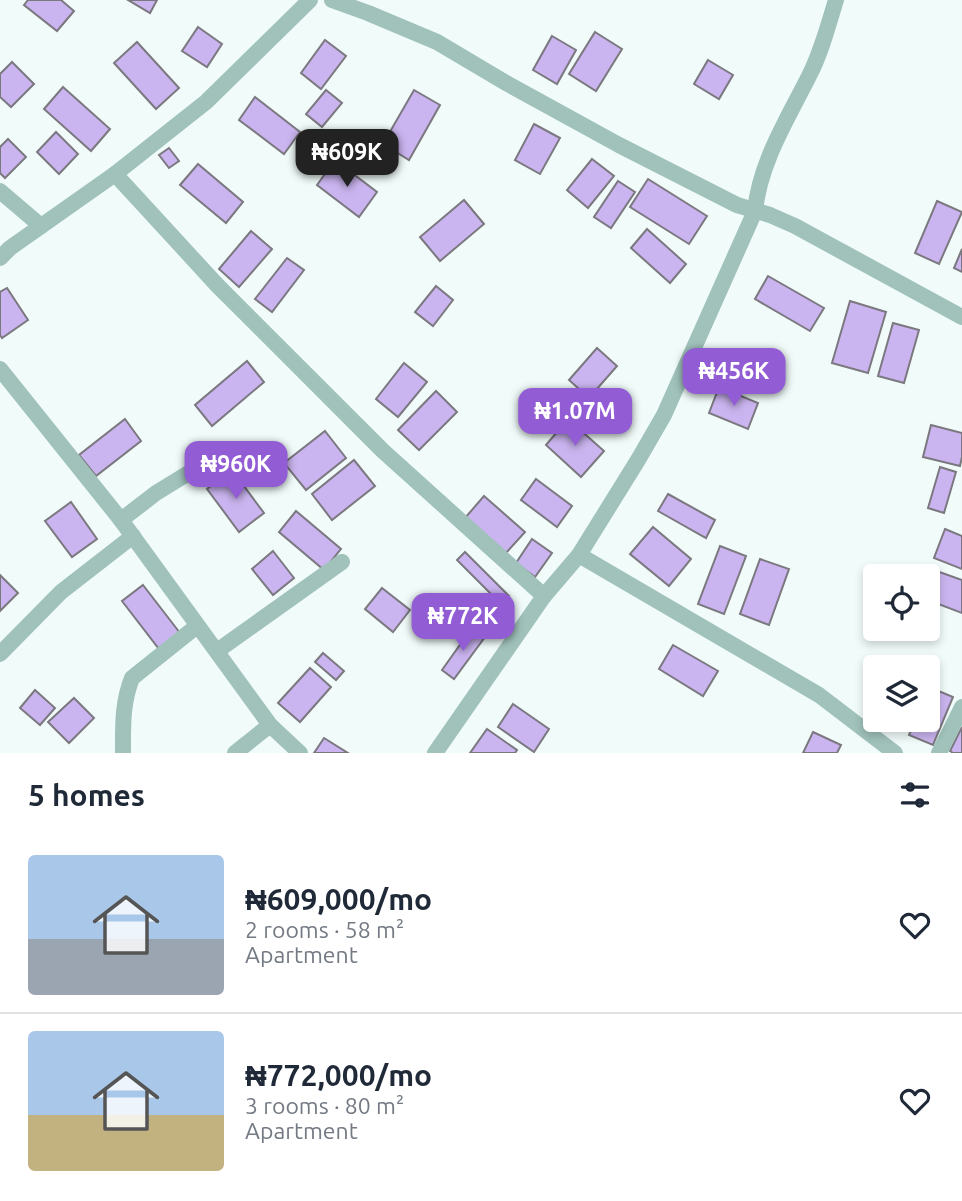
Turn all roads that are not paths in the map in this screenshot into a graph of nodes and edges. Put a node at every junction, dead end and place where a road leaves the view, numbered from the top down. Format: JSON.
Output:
{"nodes":[{"id":1,"x":310,"y":0,"type":"edge"},
{"id":2,"x":332,"y":0,"type":"edge"},
{"id":3,"x":836,"y":0,"type":"edge"},
{"id":4,"x":115,"y":174,"type":"junction"},
{"id":5,"x":0,"y":191,"type":"edge"},
{"id":6,"x":755,"y":211,"type":"junction"},
{"id":7,"x":41,"y":226,"type":"junction"},
{"id":8,"x":0,"y":258,"type":"edge"},
{"id":9,"x":962,"y":317,"type":"edge"},
{"id":10,"x":0,"y":369,"type":"edge"},
{"id":11,"x":226,"y":450,"type":"dead end"},
{"id":12,"x":121,"y":520,"type":"junction"},
{"id":13,"x":133,"y":536,"type":"junction"},
{"id":14,"x":579,"y":555,"type":"junction"},
{"id":15,"x":342,"y":562,"type":"dead end"},
{"id":16,"x":544,"y":596,"type":"junction"},
{"id":17,"x":197,"y":626,"type":"junction"},
{"id":18,"x":218,"y":651,"type":"junction"},
{"id":19,"x":0,"y":654,"type":"edge"},
{"id":20,"x":962,"y":707,"type":"edge"},
{"id":21,"x":270,"y":724,"type":"junction"},
{"id":22,"x":441,"y":751,"type":"edge"},
{"id":23,"x":123,"y":753,"type":"edge"},
{"id":24,"x":235,"y":753,"type":"edge"},
{"id":25,"x":300,"y":753,"type":"edge"},
{"id":26,"x":895,"y":753,"type":"edge"},
{"id":27,"x":939,"y":753,"type":"edge"}],
"edges":[{"from":1,"to":4,"type":"street"},
{"from":2,"to":6,"type":"street"},
{"from":3,"to":6,"type":"street"},
{"from":4,"to":7,"type":"street"},
{"from":4,"to":16,"type":"street"},
{"from":5,"to":7,"type":"street"},
{"from":6,"to":9,"type":"street"},
{"from":6,"to":14,"type":"street"},
{"from":7,"to":8,"type":"street"},
{"from":10,"to":12,"type":"street"},
{"from":11,"to":12,"type":"street"},
{"from":12,"to":13,"type":"street"},
{"from":13,"to":17,"type":"street"},
{"from":13,"to":19,"type":"street"},
{"from":14,"to":16,"type":"street"},
{"from":14,"to":26,"type":"street"},
{"from":15,"to":18,"type":"street"},
{"from":16,"to":22,"type":"street"},
{"from":17,"to":18,"type":"street"},
{"from":17,"to":23,"type":"street"},
{"from":18,"to":21,"type":"street"},
{"from":20,"to":27,"type":"street"},
{"from":21,"to":24,"type":"street"},
{"from":21,"to":25,"type":"street"}]}
